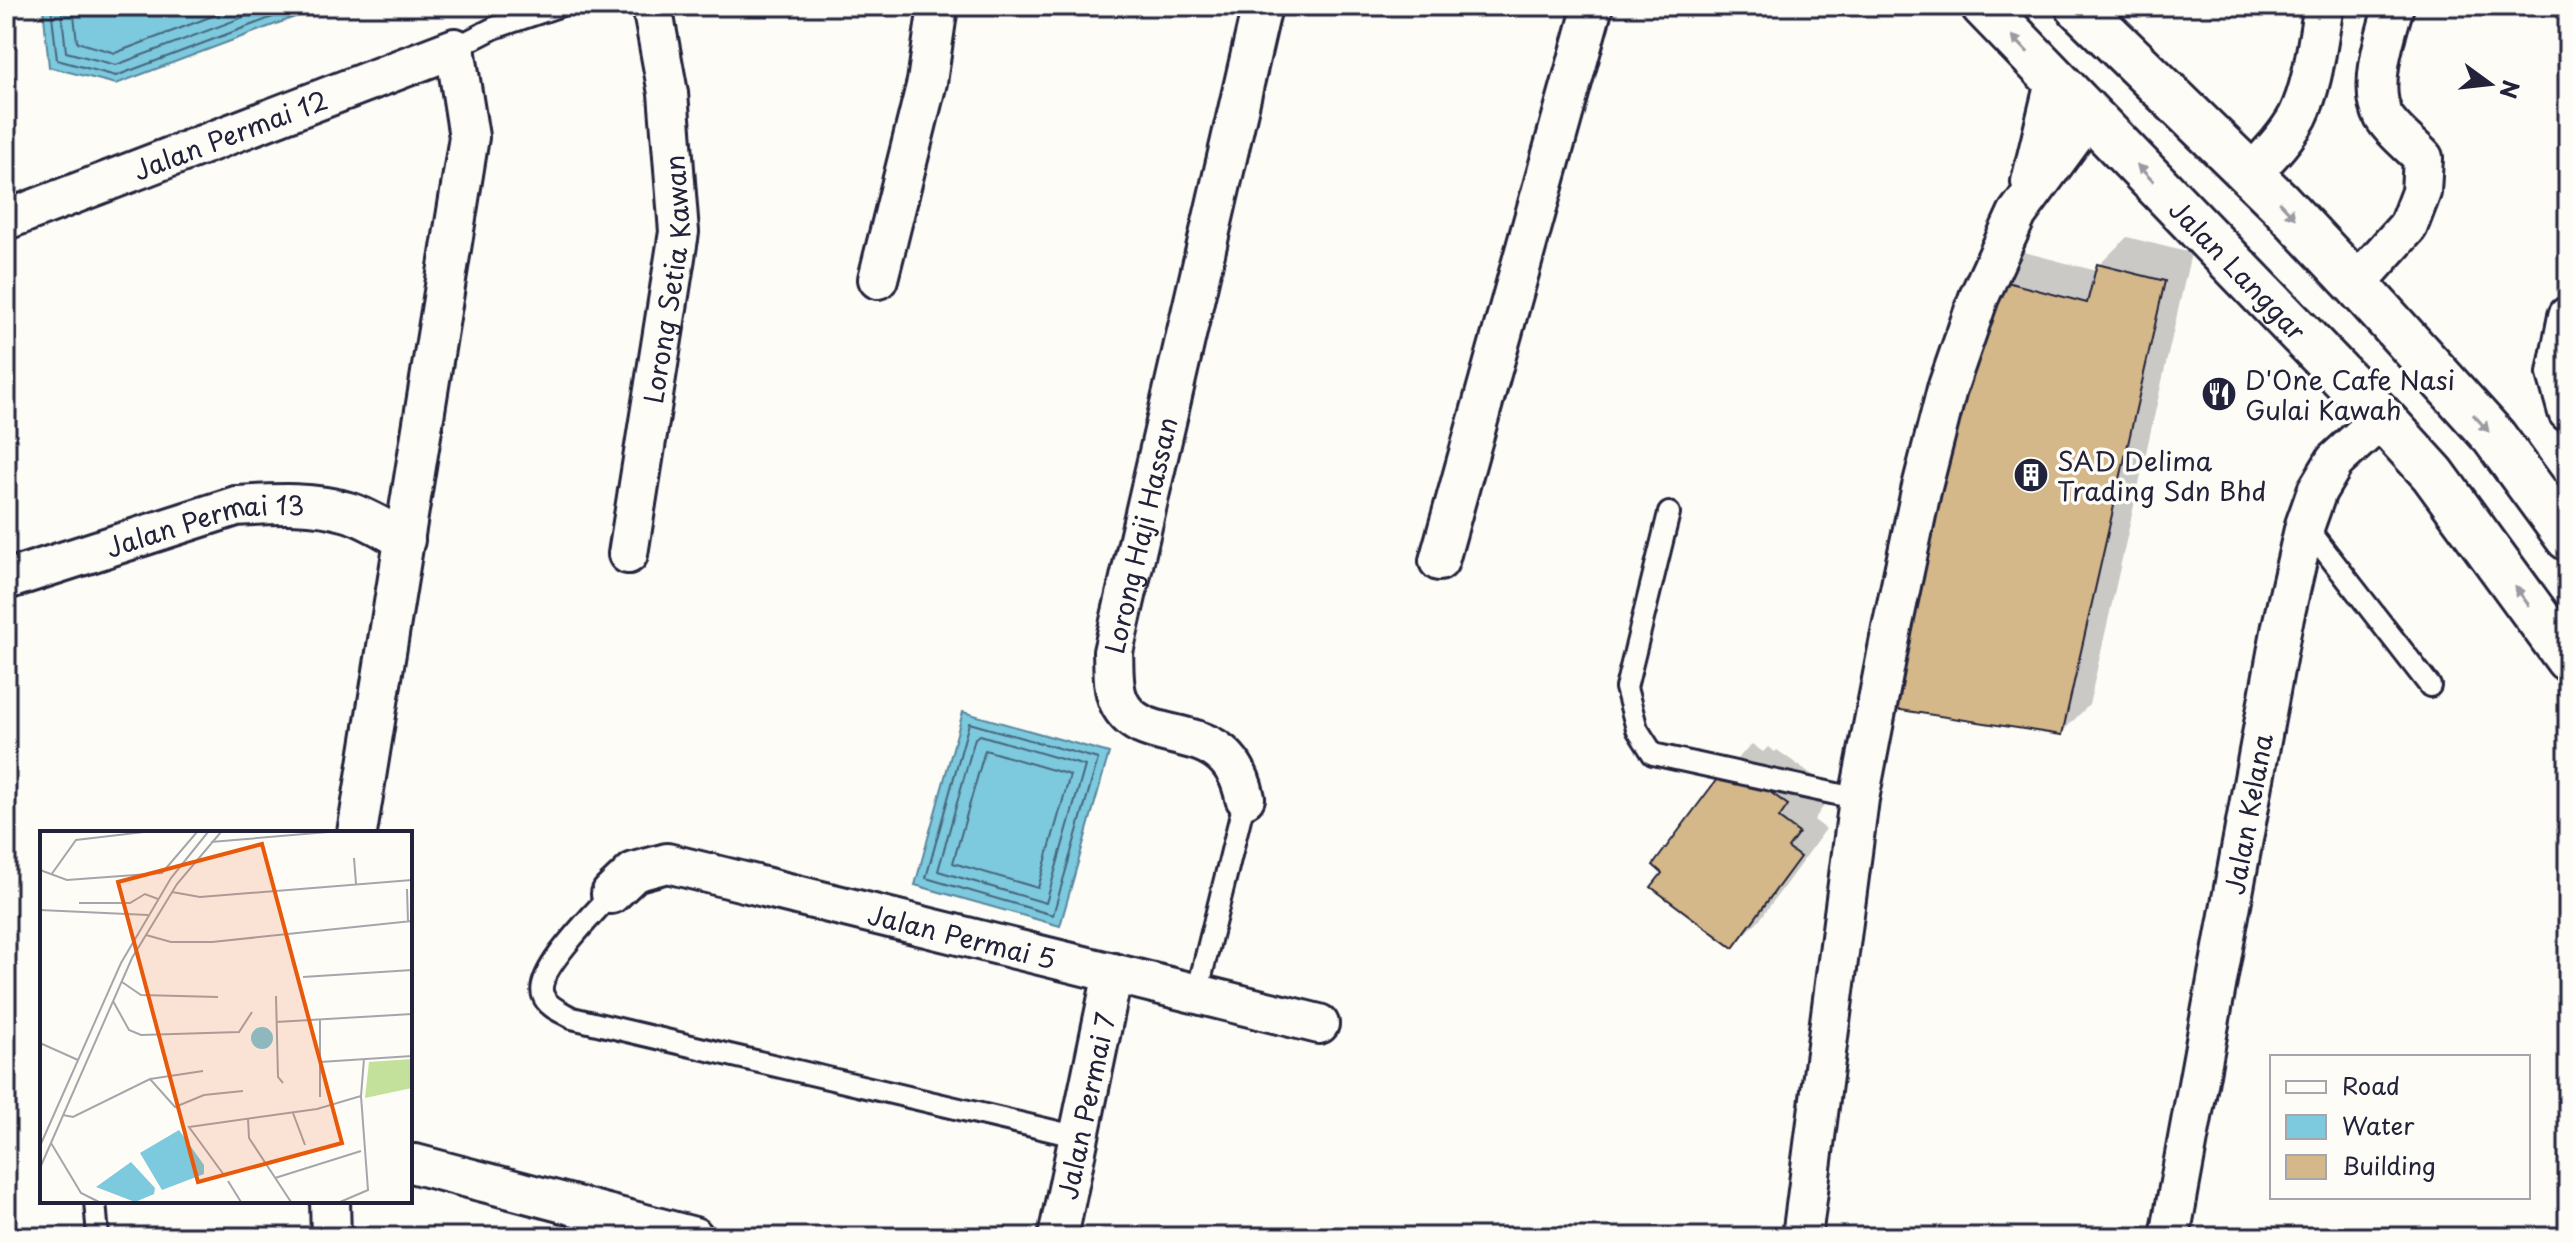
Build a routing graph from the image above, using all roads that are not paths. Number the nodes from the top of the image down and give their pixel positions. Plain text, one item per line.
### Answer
1 (559, 6) edge
2 (652, 6) edge
3 (938, 6) edge
4 (1262, 6) edge
5 (1593, 6) edge
6 (1984, 6) edge
7 (2324, 6) edge
8 (2394, 6) edge
9 (2092, 20) edge
10 (455, 48) junction
11 (2055, 82) junction
12 (2089, 116) junction
13 (2251, 174) junction
14 (2026, 200) junction
15 (6, 220) edge
16 (878, 279) dead end
17 (2356, 284) junction
18 (2568, 316) edge
19 (2568, 412) edge
20 (2382, 418) junction
21 (1669, 513) dead end
22 (2305, 525) junction
23 (2568, 538) edge
24 (405, 540) junction
25 (628, 554) dead end
26 (1439, 561) dead end
27 (6, 580) edge
28 (2568, 659) edge
29 (2430, 686) dead end
30 (1245, 798) joint
31 (1859, 799) junction
32 (357, 831) edge
33 (611, 894) joint
34 (1113, 973) junction
35 (1197, 993) junction
36 (1319, 1024) dead end
37 (1079, 1137) junction
38 (415, 1164) dead end
39 (95, 1203) edge
40 (330, 1203) edge
41 (98, 1237) edge
42 (331, 1237) edge
43 (694, 1237) edge
44 (1058, 1237) edge
45 (1802, 1237) edge
46 (2170, 1237) edge

1 - 10 lane
2 - 25 street, Lorong Setia Kawan
3 - 16 street
4 - 30 street, Lorong Haji Hassan
5 - 26 street
11 -> 6 highway, Jalan Langgar
7 - 13 street
8 - 17 street
9 - 12 highway
9 - 13 highway
10 - 15 street, Jalan Permai 12
10 - 24 street
11 - 12 highway, Jalan Langgar
11 - 14 street
12 - 14 street
20 -> 12 highway, Jalan Langgar
13 -> 17 highway
14 - 31 street
17 -> 23 highway
18 - 19 street
20 - 22 street, Jalan Kelana
28 -> 20 highway, Jalan Langgar
21 - 31 lane
22 - 29 lane
22 - 46 street, Jalan Kelana
24 - 27 street, Jalan Permai 13
24 - 32 street
30 - 35 lane, Lorong Haji Hassan
31 - 45 street
33 - 34 street, Jalan Permai 5
33 - 37 lane
34 - 35 street, Jalan Permai 5
34 - 37 street, Jalan Permai 7
35 - 36 street, Jalan Permai 5
37 - 44 street, Jalan Permai 7
38 - 43 street
39 - 41 lane
40 - 42 street

